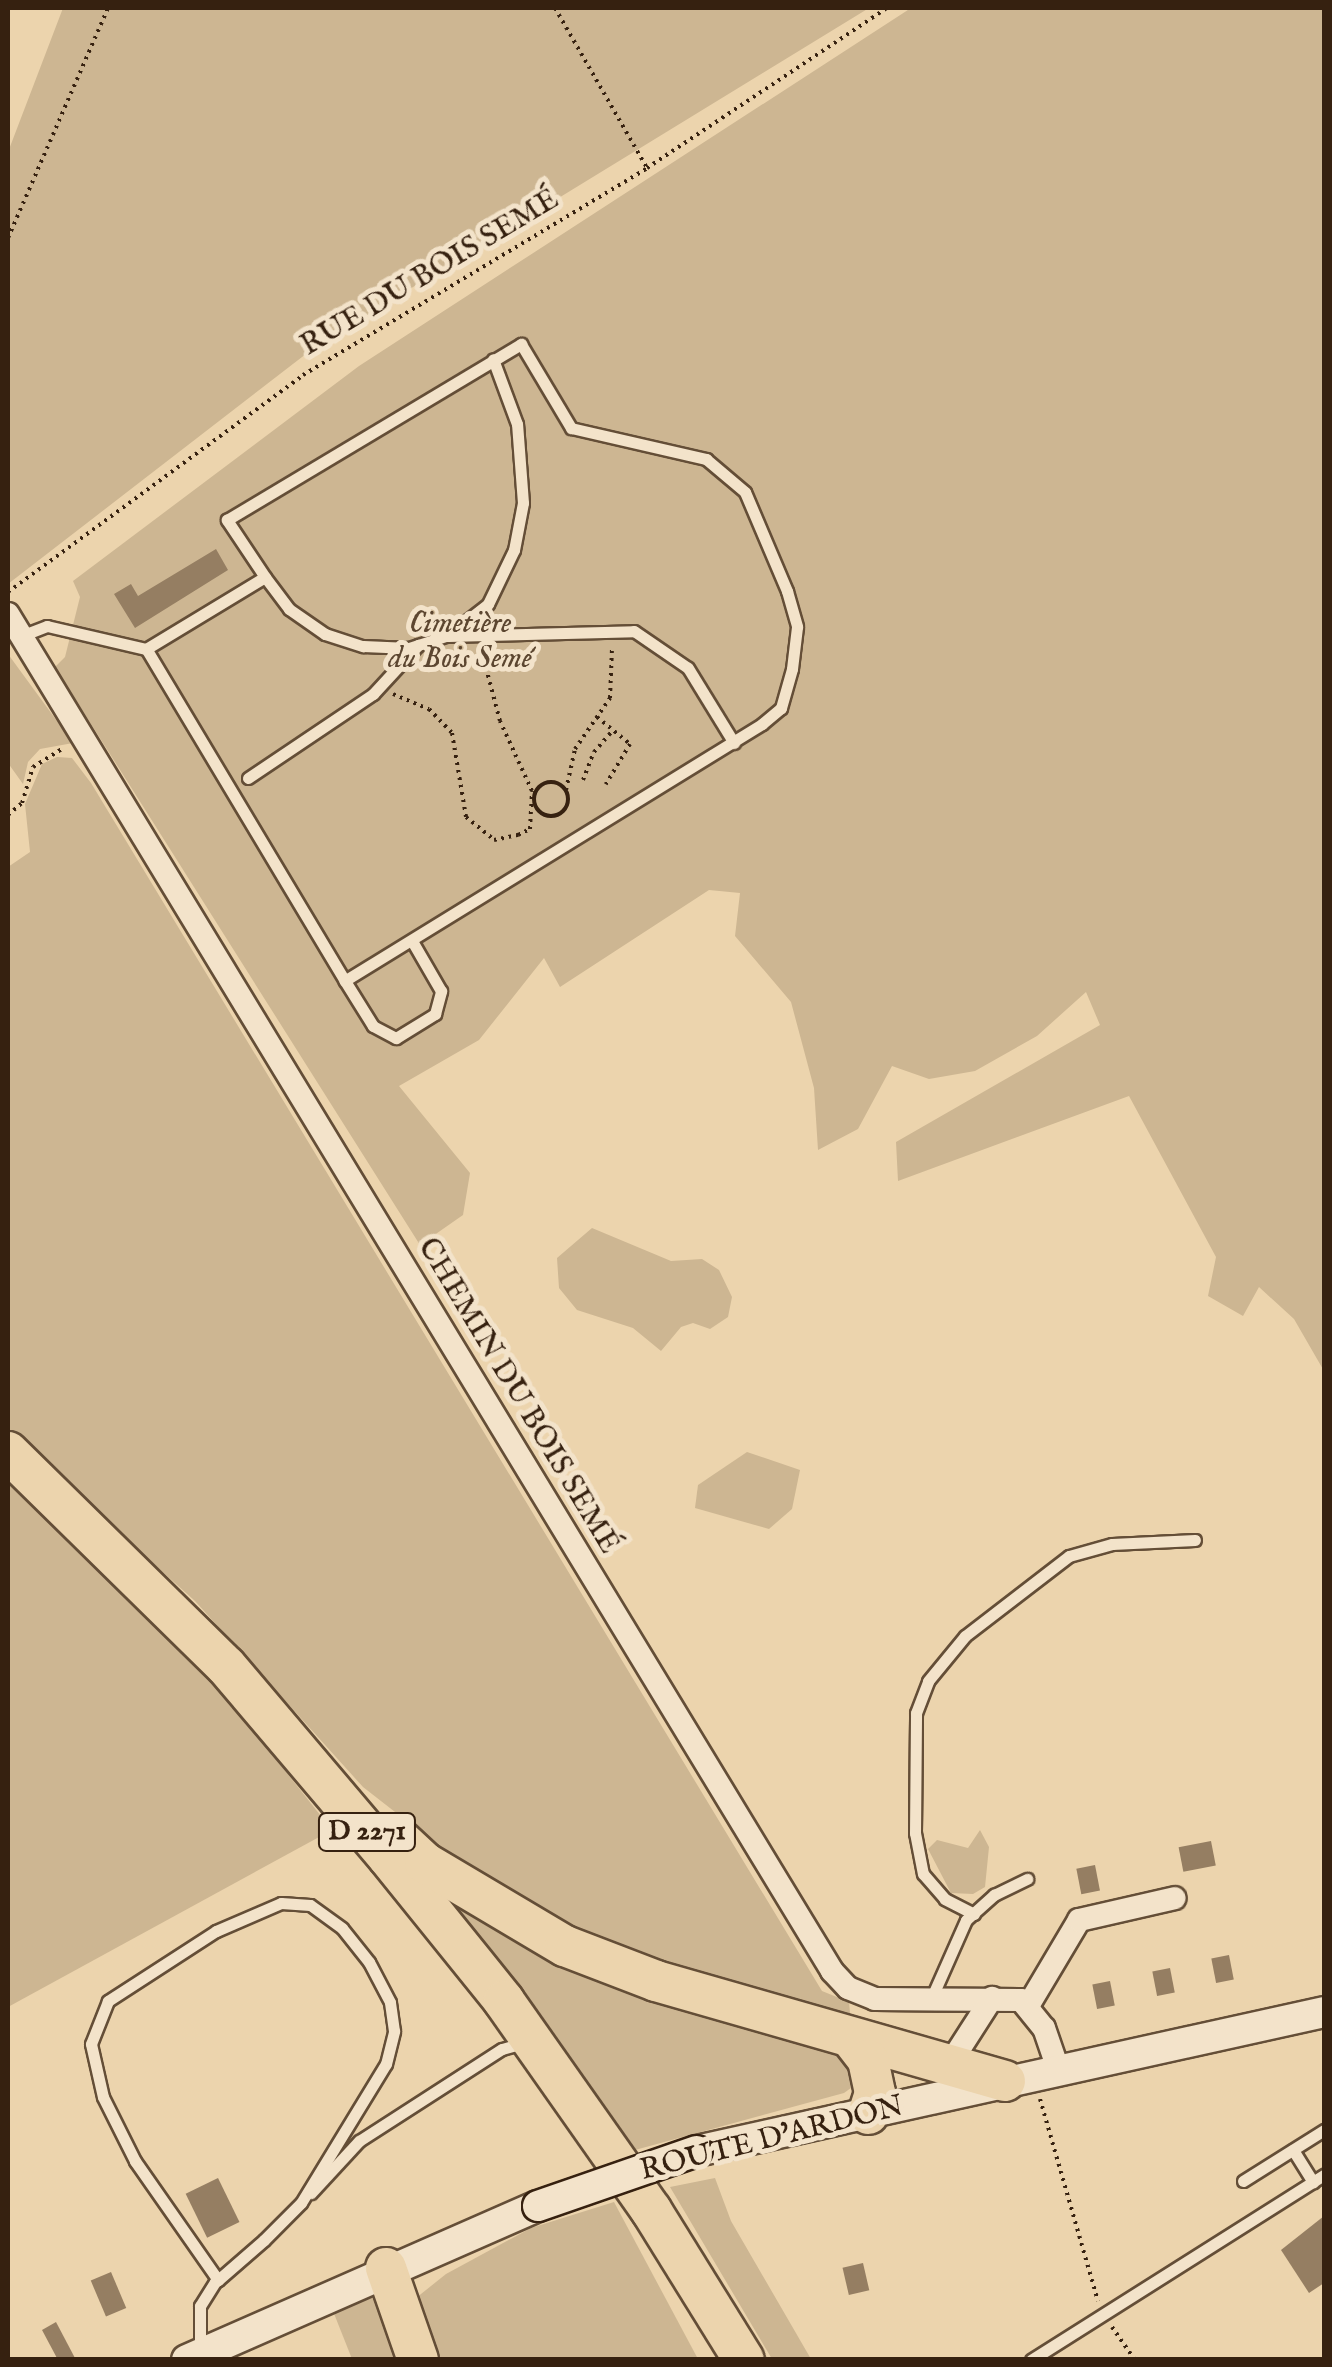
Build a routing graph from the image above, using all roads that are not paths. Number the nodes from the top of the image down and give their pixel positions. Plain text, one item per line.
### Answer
1 (493, 359) junction
2 (265, 576) junction
3 (8, 614) edge
4 (21, 636) junction
5 (446, 636) junction
6 (418, 645) junction
7 (146, 649) junction
8 (734, 743) junction
9 (248, 778) dead end
10 (412, 942) junction
11 (346, 981) junction
12 (8, 1452) edge
13 (1196, 1540) dead end
14 (226, 1666) junction
15 (1027, 1878) dead end
16 (1174, 1898) dead end
17 (974, 1914) junction
18 (992, 1998) junction
19 (931, 1999) junction
20 (504, 2001) junction
21 (1028, 2006) junction
22 (1324, 2012) edge
23 (851, 2038) junction
24 (528, 2042) junction
25 (948, 2065) junction
26 (1034, 2080) junction
27 (868, 2114) junction
28 (1324, 2130) edge
29 (1293, 2150) junction
30 (1324, 2175) edge
31 (1243, 2181) dead end
32 (1313, 2182) junction
33 (301, 2203) junction
34 (386, 2268) junction
35 (218, 2280) junction
36 (194, 2357) edge
37 (418, 2360) edge
38 (715, 2360) edge
39 (744, 2360) edge
40 (1030, 2360) edge

1 - 2 lane
1 - 5 lane
1 - 8 lane
2 - 6 lane
2 - 7 lane
3 - 4 street, CHEMIN DU BOIS SEMÉ
4 - 7 lane
4 - 19 street, CHEMIN DU BOIS SEMÉ
5 - 6 lane
5 - 8 lane
6 - 9 lane
7 - 11 lane
8 - 10 lane
10 - 11 lane
10 - 11 lane
12 - 14 highway, D 2271
13 - 17 lane
14 - 20 highway, D 2271
14 - 23 highway
15 - 17 lane
16 - 21 street
17 - 19 lane
18 - 19 street, CHEMIN DU BOIS SEMÉ
18 - 21 street, CHEMIN DU BOIS SEMÉ
18 - 25 street
20 - 24 highway
20 - 39 highway, D 2271
21 - 26 street
22 - 26 main road, ROUTE D'ARDON
23 - 25 highway
23 - 27 highway
24 - 33 lane
24 - 38 highway
25 - 26 highway
26 - 27 main road, ROUTE D'ARDON
27 - 34 main road, ROUTE D'ARDON, bridge
28 - 29 lane
29 - 31 lane
29 - 32 lane
30 - 32 lane
32 - 40 lane
33 - 35 lane
33 - 35 lane
34 - 36 main road, ROUTE D'ARDON
34 - 37 highway
35 - 36 lane

